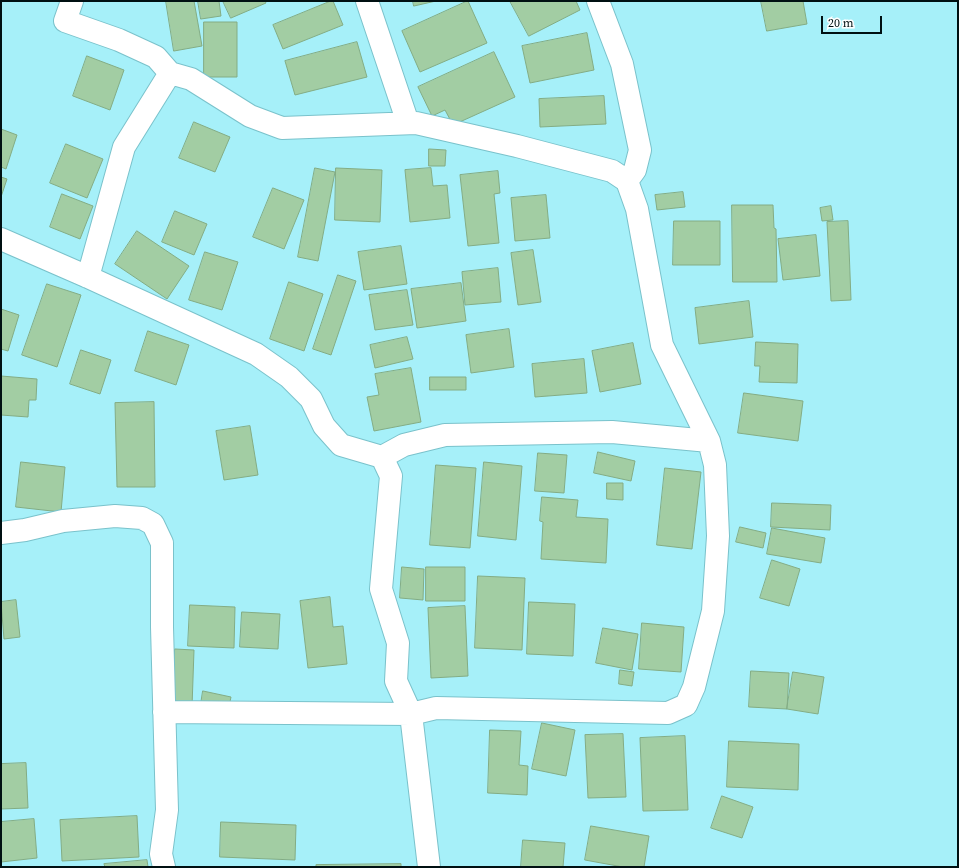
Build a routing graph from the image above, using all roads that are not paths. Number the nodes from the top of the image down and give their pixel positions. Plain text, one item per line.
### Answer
1 (72, 1) edge
2 (368, 1) edge
3 (598, 1) edge
4 (170, 73) junction
5 (408, 123) junction
6 (626, 181) junction
7 (1, 239) edge
8 (88, 277) junction
9 (709, 440) junction
10 (382, 457) junction
11 (1, 533) edge
12 (164, 712) junction
13 (411, 714) junction
14 (164, 867) edge
15 (429, 867) edge

1 - 4 street
2 - 5 street
3 - 6 street
4 - 5 street
4 - 8 street
5 - 6 street
6 - 9 street
7 - 8 street
8 - 10 street
9 - 10 street
9 - 13 street
10 - 13 street
11 - 12 street
12 - 13 street
12 - 14 street
13 - 15 street

